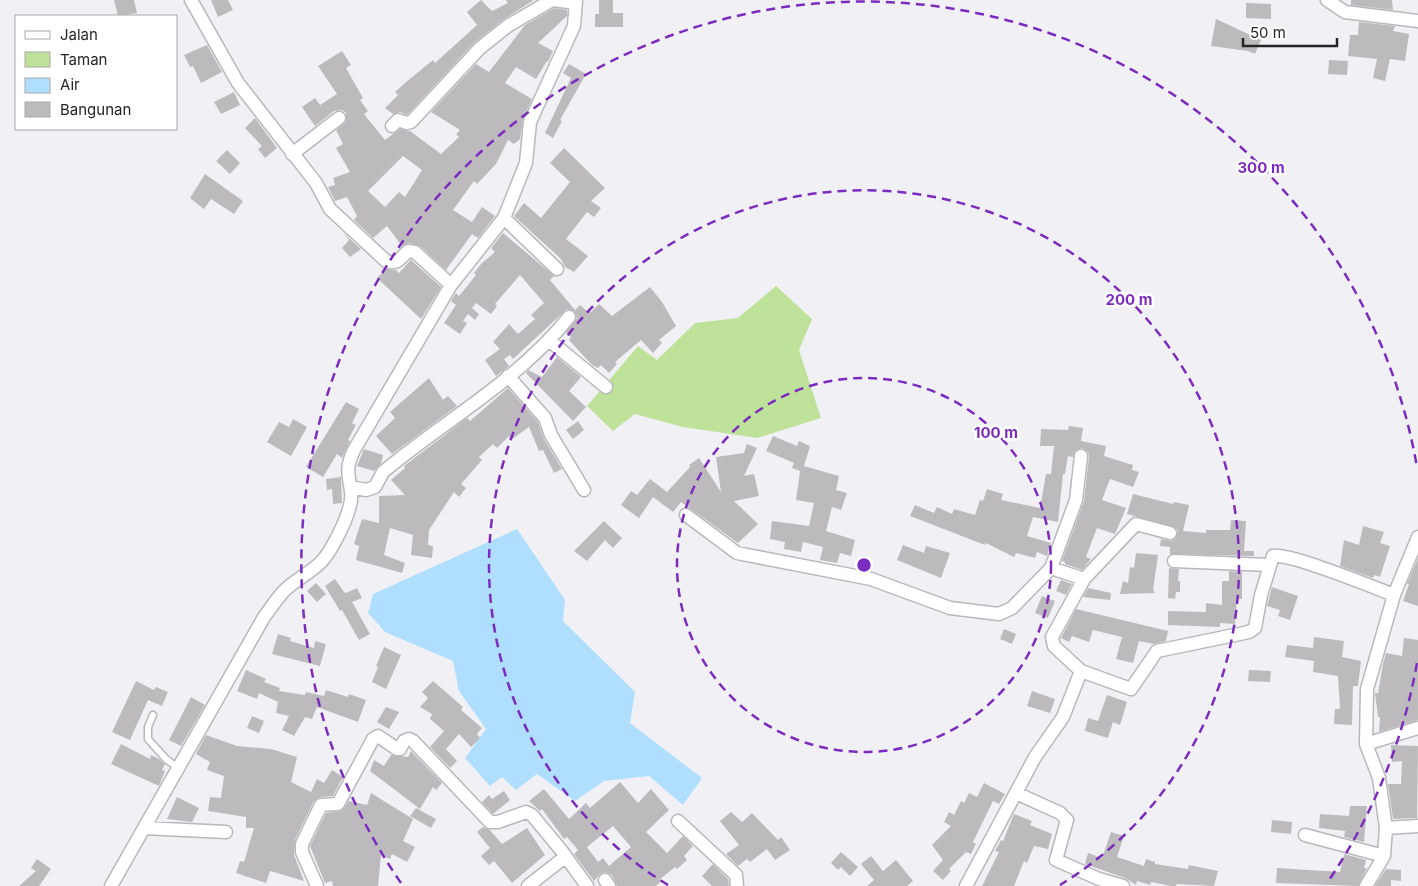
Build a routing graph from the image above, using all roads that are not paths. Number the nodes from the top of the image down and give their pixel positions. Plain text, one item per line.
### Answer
1 (191, 0) edge
2 (553, 0) edge
3 (1328, 0) edge
4 (576, 2) edge
5 (1418, 21) edge
6 (339, 118) dead end
7 (392, 126) dead end
8 (292, 154) junction
9 (504, 218) junction
10 (556, 269) dead end
11 (451, 286) junction
12 (568, 317) dead end
13 (550, 341) junction
14 (508, 376) junction
15 (606, 387) dead end
16 (1081, 456) dead end
17 (351, 487) junction
18 (584, 490) dead end
19 (686, 515) dead end
20 (1170, 533) dead end
21 (1418, 537) edge
22 (1174, 561) dead end
23 (1270, 565) junction
24 (1051, 568) junction
25 (1084, 579) junction
26 (1394, 595) junction
27 (1081, 671) junction
28 (153, 715) dead end
29 (1418, 728) edge
30 (1366, 744) junction
31 (178, 768) junction
32 (1016, 792) junction
33 (678, 821) dead end
34 (1418, 826) edge
35 (144, 828) junction
36 (1386, 828) junction
37 (226, 832) dead end
38 (1305, 836) dead end
39 (1384, 856) junction
40 (565, 857) junction
41 (1098, 882) edge
42 (111, 886) edge
43 (317, 886) edge
44 (528, 886) edge
45 (587, 886) edge
46 (737, 886) edge
47 (966, 886) edge
48 (1123, 886) edge
49 (1366, 886) edge

1 - 8 street
2 - 4 street
2 - 7 street
3 - 5 street
4 - 9 street
6 - 8 street
8 - 11 street
9 - 10 street
9 - 11 street
11 - 17 street
12 - 13 street
13 - 14 street
13 - 15 street
14 - 17 street
14 - 18 street
16 - 24 street
17 - 31 street
19 - 24 street
20 - 25 street
21 - 26 street
22 - 23 street
23 - 26 street
23 - 27 street
24 - 25 street
25 - 27 street
26 - 30 street
27 - 32 street
28 - 31 lane
29 - 30 street
30 - 36 street
31 - 35 street
32 - 41 street
32 - 47 street
33 - 46 street
34 - 36 street
35 - 37 street
35 - 42 street
36 - 39 street
38 - 39 street
39 - 49 street
40 - 43 street
40 - 44 street
40 - 45 street
41 - 48 street

